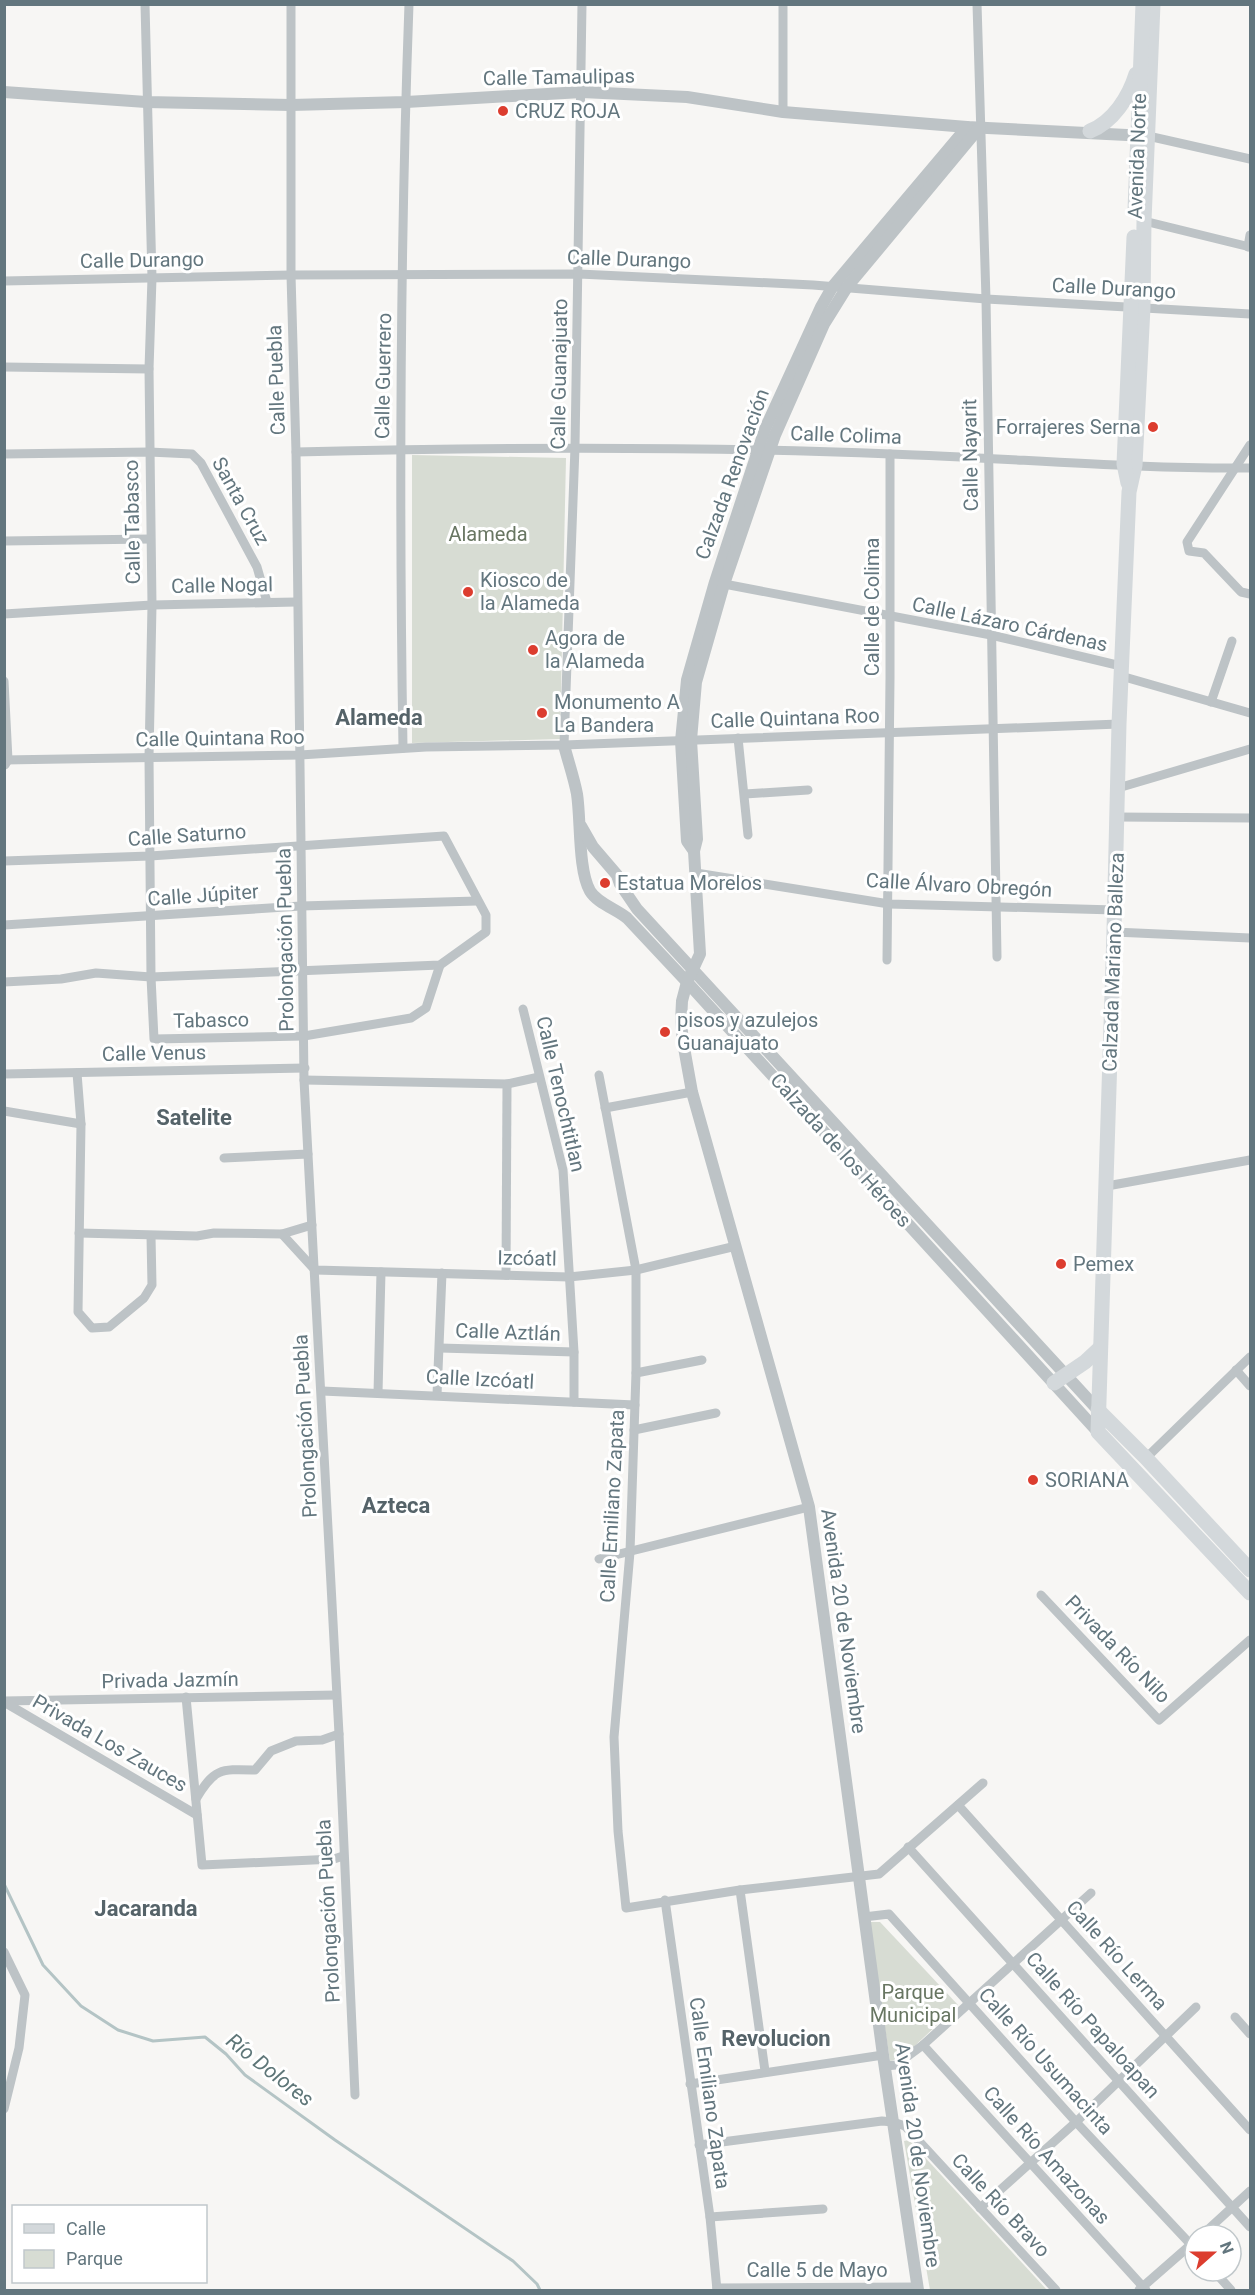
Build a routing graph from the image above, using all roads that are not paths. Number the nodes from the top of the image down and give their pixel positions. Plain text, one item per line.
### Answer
1 (145, 4) edge
2 (291, 4) edge
3 (409, 4) edge
4 (582, 4) edge
5 (783, 4) edge
6 (977, 4) edge
7 (1143, 4) edge
8 (1153, 4) edge
9 (1140, 60) junction
10 (4, 92) edge
11 (582, 92) junction
12 (146, 102) junction
13 (406, 102) junction
14 (291, 105) junction
15 (783, 112) junction
16 (973, 127) junction
17 (1090, 131) junction
18 (1142, 135) junction
19 (1251, 159) edge
20 (1144, 220) junction
21 (1251, 235) edge
22 (1249, 247) edge
23 (402, 274) junction
24 (579, 274) junction
25 (291, 275) junction
26 (152, 278) junction
27 (4, 281) edge
28 (833, 286) junction
29 (847, 287) junction
30 (986, 299) junction
31 (1137, 307) junction
32 (1251, 314) edge
33 (4, 367) edge
34 (149, 369) junction
35 (1251, 445) edge
36 (575, 447) junction
37 (400, 449) junction
38 (763, 451) junction
39 (149, 452) junction
40 (296, 452) junction
41 (4, 454) edge
42 (890, 454) junction
43 (988, 459) junction
44 (1129, 464) junction
45 (1235, 468) junction
46 (1251, 468) edge
47 (150, 539) junction
48 (4, 542) edge
49 (719, 583) junction
50 (1251, 594) edge
51 (267, 602) junction
52 (297, 602) junction
53 (152, 605) junction
54 (4, 614) edge
55 (890, 616) junction
56 (991, 635) junction
57 (1232, 641) dead end
58 (1121, 671) junction
59 (4, 681) edge
60 (1211, 702) junction
61 (1251, 713) edge
62 (1119, 724) junction
63 (993, 728) junction
64 (889, 732) junction
65 (738, 738) junction
66 (686, 740) junction
67 (564, 745) junction
68 (403, 748) junction
69 (1251, 748) edge
70 (300, 755) junction
71 (149, 757) junction
72 (6, 762) edge
73 (1118, 788) junction
74 (808, 790) dead end
75 (745, 794) junction
76 (1117, 817) junction
77 (1251, 818) edge
78 (580, 825) junction
79 (748, 835) dead end
80 (302, 845) junction
81 (150, 856) junction
82 (4, 861) edge
83 (611, 868) junction
84 (696, 873) junction
85 (586, 880) junction
86 (620, 884) junction
87 (598, 899) junction
88 (477, 901) junction
89 (889, 904) junction
90 (301, 906) junction
91 (996, 906) junction
92 (1115, 910) junction
93 (151, 917) junction
94 (4, 925) edge
95 (1114, 932) junction
96 (1251, 938) edge
97 (997, 957) dead end
98 (887, 960) dead end
99 (441, 965) junction
100 (693, 970) junction
101 (303, 971) junction
102 (151, 977) junction
103 (4, 982) edge
104 (687, 982) junction
105 (523, 1009) dead end
106 (304, 1036) junction
107 (154, 1039) joint
108 (305, 1068) junction
109 (77, 1073) junction
110 (4, 1074) edge
111 (599, 1075) dead end
112 (539, 1077) junction
113 (304, 1080) junction
114 (507, 1084) junction
115 (692, 1092) junction
116 (605, 1108) junction
117 (4, 1111) edge
118 (81, 1124) junction
119 (308, 1154) junction
120 (224, 1158) dead end
121 (1251, 1160) edge
122 (1107, 1186) junction
123 (312, 1225) junction
124 (79, 1233) junction
125 (282, 1234) junction
126 (151, 1236) junction
127 (736, 1245) junction
128 (315, 1270) junction
129 (636, 1270) junction
130 (381, 1272) junction
131 (442, 1273) junction
132 (506, 1275) junction
133 (569, 1277) junction
134 (440, 1348) junction
135 (1100, 1348) junction
136 (574, 1352) junction
137 (1251, 1357) edge
138 (702, 1359) dead end
139 (1236, 1370) junction
140 (636, 1373) junction
141 (1060, 1380) junction
142 (1251, 1386) edge
143 (322, 1391) junction
144 (378, 1393) junction
145 (437, 1395) junction
146 (574, 1402) junction
147 (635, 1405) junction
148 (1098, 1410) junction
149 (716, 1413) dead end
150 (634, 1430) junction
151 (1098, 1432) junction
152 (1146, 1458) junction
153 (808, 1507) junction
154 (630, 1552) junction
155 (599, 1559) dead end
156 (1251, 1570) edge
157 (1251, 1593) edge
158 (1041, 1595) dead end
159 (1251, 1640) edge
160 (336, 1695) junction
161 (186, 1697) junction
162 (4, 1701) edge
163 (339, 1734) junction
164 (983, 1783) dead end
165 (196, 1799) junction
166 (958, 1805) junction
167 (197, 1815) junction
168 (908, 1848) junction
169 (344, 1856) junction
170 (860, 1876) junction
171 (740, 1890) junction
172 (1091, 1893) dead end
173 (665, 1900) junction
174 (864, 1917) junction
175 (1061, 1920) junction
176 (4, 1952) edge
177 (1013, 1963) junction
178 (969, 2004) junction
179 (1196, 2007) dead end
180 (1235, 2017) dead end
181 (1251, 2034) edge
182 (1165, 2035) junction
183 (922, 2045) junction
184 (884, 2060) junction
185 (765, 2071) junction
186 (1118, 2080) junction
187 (690, 2084) junction
188 (355, 2095) dead end
189 (4, 2109) edge
190 (893, 2122) junction
191 (1076, 2122) junction
192 (1251, 2130) edge
193 (699, 2145) junction
194 (1029, 2163) junction
195 (1251, 2191) edge
196 (980, 2208) junction
197 (1233, 2208) junction
198 (824, 2209) dead end
199 (710, 2217) junction
200 (1216, 2223) edge
201 (1251, 2227) edge
202 (1183, 2234) edge
203 (1183, 2254) edge
204 (717, 2289) edge
205 (918, 2289) edge
206 (1143, 2289) edge
207 (1056, 2290) edge

1 - 12 street, Calle Tabasco
2 - 14 street, Calle Puebla
3 - 13 street, Calle Guerrero
4 - 11 street, Calle Guanajuato
5 - 15 street
6 - 16 street, Calle Nayarit
7 - 9 main road, Avenida Norte
8 - 18 main road, Avenida Norte
9 - 17 main road
9 - 18 main road, Avenida Norte
10 - 12 street, Calle Tamaulipas
11 - 13 street, Calle Tamaulipas
11 - 15 street, Calle Tamaulipas
11 - 24 street, Calle Guanajuato
12 - 14 street, Calle Tamaulipas
12 - 26 street, Calle Tabasco
13 - 14 street, Calle Tamaulipas
13 - 23 street, Calle Guerrero
14 - 25 street, Calle Puebla
15 - 16 street, Calle Tamaulipas
16 - 17 street, Calle Tamaulipas
16 - 28 street, Calzada Renovación
16 - 29 street, Calzada Renovación
16 - 30 street, Calle Nayarit
17 - 18 street, Calle Tamaulipas
18 - 19 street
18 - 20 main road, Avenida Norte
18 - 31 main road, Avenida Norte
20 - 22 street
20 - 31 main road, Avenida Norte
21 - 22 street
23 - 24 street, Calle Durango
23 - 25 street, Calle Durango
23 - 37 street, Calle Guerrero
24 - 28 street, Calle Durango
24 - 36 street, Calle Guanajuato
25 - 26 street, Calle Durango
25 - 40 street, Calle Puebla
26 - 27 street, Calle Durango
26 - 34 street, Calle Tabasco
28 - 29 street, Calle Durango
28 - 38 street, Calzada Renovación
29 - 30 street, Calle Durango
29 - 38 street, Calzada Renovación
30 - 31 street, Calle Durango
30 - 43 street, Calle Nayarit
31 - 32 street, Calle Durango
31 - 44 main road, Calzada Mariano Balleza
33 - 34 street
34 - 39 street, Calle Tabasco
35 - 45 street
36 - 37 street, Calle Colima
36 - 38 street, Calle Colima
36 - 67 street, Calle Guanajuato
37 - 40 street, Calle Colima
37 - 68 street, Calle Guerrero
38 - 42 street, Calle Colima
38 - 49 street, Calzada Renovación
39 - 41 street
39 - 47 street, Calle Tabasco
39 - 51 street, Santa Cruz
40 - 52 street, Calle Puebla
42 - 43 street, Calle Colima
42 - 55 street, Calle de Colima
43 - 44 street, Calle Colima
43 - 56 street, Calle Nayarit
44 - 45 street, Calle Colima
44 - 58 main road, Calzada Mariano Balleza
45 - 46 street, Calle Colima
45 - 50 street
47 - 48 street
47 - 53 street, Calle Tabasco
49 - 55 street, Calle Lázaro Cárdenas
49 - 66 street, Calzada Renovación
51 - 52 street, Calle Nogal
51 - 53 street, Calle Nogal
52 - 70 street, Calle Puebla
53 - 54 street, Calle Nogal
53 - 71 street, Calle Tabasco
55 - 56 street, Calle Lázaro Cárdenas
55 - 64 street, Calle de Colima
56 - 58 street, Calle Lázaro Cárdenas
56 - 63 street, Calle Nayarit
57 - 60 street
58 - 60 street, Calle Lázaro Cárdenas
58 - 62 main road, Calzada Mariano Balleza
59 - 72 street
60 - 61 street, Calle Lázaro Cárdenas
62 - 63 street, Calle Quintana Roo
62 - 73 main road, Calzada Mariano Balleza
63 - 64 street, Calle Quintana Roo
63 - 91 street, Calle Nayarit
64 - 65 street, Calle Quintana Roo
64 - 89 street, Calle de Colima
65 - 66 street, Calle Quintana Roo
65 - 75 street
66 - 67 street, Calle Quintana Roo
66 - 84 street, Calzada Renovación
67 - 68 street, Calle Quintana Roo
67 - 78 street
68 - 70 street, Calle Quintana Roo
69 - 73 street
70 - 71 street, Calle Quintana Roo
70 - 80 street, Prolongación Puebla
71 - 72 street, Calle Quintana Roo
71 - 81 street, Calle Tabasco
73 - 76 main road, Calzada Mariano Balleza
74 - 75 street
75 - 79 street
76 - 77 street
76 - 92 main road, Calzada Mariano Balleza
78 - 83 street, Calzada de los Héroes
78 - 85 street, Calzada de los Héroes
80 - 81 street, Calle Saturno
80 - 88 street, Calle Saturno
80 - 90 street, Prolongación Puebla
81 - 82 street, Calle Saturno
81 - 93 street, Calle Tabasco
83 - 85 street
83 - 86 street, Calzada de los Héroes
84 - 89 street, Calle Álvaro Obregón
84 - 100 street, Calzada Renovación
85 - 87 street, Calzada de los Héroes
86 - 87 street
86 - 100 street, Calzada de los Héroes
87 - 104 street, Calzada de los Héroes
88 - 90 street, Calle Júpiter
88 - 99 street
89 - 91 street, Calle Álvaro Obregón
89 - 98 street, Calle de Colima
90 - 93 street, Calle Júpiter
90 - 101 street, Prolongación Puebla
91 - 92 street, Calle Álvaro Obregón
91 - 97 street, Calle Nayarit
92 - 95 main road, Calzada Mariano Balleza
93 - 94 street, Calle Júpiter
93 - 102 street, Calle Tabasco
95 - 96 street
95 - 122 main road, Calzada Mariano Balleza
99 - 101 street
99 - 106 street, Tabasco
100 - 104 street, Avenida 20 de Noviembre
100 - 141 street, Calzada de los Héroes
101 - 102 street
101 - 106 street, Prolongación Puebla
102 - 103 street
102 - 107 street, Calle Tabasco
104 - 115 street, Avenida 20 de Noviembre
104 - 141 street, Calzada de los Héroes
105 - 112 street, Calle Tenochtitlan
106 - 107 street, Tabasco
106 - 108 street, Prolongación Puebla
108 - 109 street, Calle Venus
108 - 113 street, Prolongación Puebla
109 - 110 street, Calle Venus
109 - 118 street
111 - 116 street, Calle Emiliano Zapata
112 - 114 street
112 - 133 street, Calle Tenochtitlan
113 - 114 street
113 - 119 street, Prolongación Puebla
114 - 132 street
115 - 116 street
115 - 127 street, Avenida 20 de Noviembre
116 - 129 street, Calle Emiliano Zapata
117 - 118 street
118 - 124 street
119 - 120 street
119 - 123 street, Prolongación Puebla
121 - 122 street
122 - 135 main road, Calzada Mariano Balleza
123 - 125 street
123 - 128 street, Prolongación Puebla
124 - 126 street
124 - 126 street
125 - 126 street
125 - 128 street
127 - 129 street, Izcóatl
127 - 153 street, Avenida 20 de Noviembre
128 - 130 street, Izcóatl
128 - 143 street, Prolongación Puebla
129 - 133 street, Izcóatl
129 - 140 street, Calle Emiliano Zapata
130 - 131 street, Izcóatl
130 - 144 street
131 - 132 street, Izcóatl
131 - 134 street
132 - 133 street, Izcóatl
133 - 136 street, Calle Tenochtitlan
134 - 136 street, Calle Aztlán
134 - 145 street
135 - 141 main road
135 - 148 main road, Calzada Mariano Balleza
136 - 146 street, Calle Tenochtitlan
137 - 139 street
138 - 140 street
139 - 142 street
139 - 152 street
140 - 147 street, Calle Emiliano Zapata
141 - 148 street, Calzada de los Héroes
141 - 151 street, Calzada de los Héroes
143 - 144 street, Calle Izcóatl
143 - 160 street, Prolongación Puebla
144 - 145 street, Calle Izcóatl
145 - 146 street, Calle Izcóatl
146 - 147 street, Calle Izcóatl
147 - 150 street, Calle Emiliano Zapata
148 - 151 main road, Calzada Mariano Balleza
148 - 152 main road, Calzada de los Héroes
149 - 150 street
150 - 154 street, Calle Emiliano Zapata
151 - 157 main road, Calzada de los Héroes
152 - 156 main road, Calzada de los Héroes
153 - 154 street
153 - 170 street, Avenida 20 de Noviembre
154 - 155 street
154 - 173 street, Calle Emiliano Zapata
158 - 159 street, Privada Río Nilo
160 - 161 street, Privada Jazmín
160 - 163 street, Prolongación Puebla
161 - 162 street, Privada Jazmín
161 - 165 street, Privada Los Zauces
162 - 167 street, Privada Los Zauces
163 - 165 street, Privada Los Zauces
163 - 169 street, Prolongación Puebla
164 - 166 street
165 - 167 street, Privada Los Zauces
166 - 168 street
166 - 175 street, Calle Río Lerma
167 - 169 street, Privada Los Zauces
168 - 170 street
168 - 177 street, Calle Río Papaloapan
169 - 188 street, Prolongación Puebla
170 - 171 street
170 - 174 street, Avenida 20 de Noviembre
171 - 173 street
171 - 185 street
172 - 175 street
173 - 187 street, Calle Emiliano Zapata
174 - 178 street, Calle Río Usumacinta
174 - 184 street, Avenida 20 de Noviembre
175 - 177 street
175 - 182 street, Calle Río Lerma
176 - 189 street
177 - 178 street
177 - 186 street, Calle Río Papaloapan
178 - 183 street
178 - 191 street, Calle Río Usumacinta
179 - 182 street
180 - 181 street
182 - 186 street
182 - 192 street, Calle Río Lerma
183 - 184 street
183 - 194 street, Calle Río Amazonas
184 - 185 street
184 - 190 street, Avenida 20 de Noviembre
185 - 187 street
186 - 191 street
186 - 197 street, Calle Río Papaloapan
187 - 193 street, Calle Emiliano Zapata
190 - 193 street
190 - 196 street, Calle Río Bravo
190 - 205 street, Avenida 20 de Noviembre
191 - 194 street
191 - 202 street, Calle Río Usumacinta
193 - 199 street, Calle Emiliano Zapata
194 - 196 street
194 - 206 street, Calle Río Amazonas
195 - 197 street
196 - 207 street, Calle Río Bravo
197 - 200 street
197 - 201 street, Calle Río Papaloapan
198 - 199 street
199 - 204 street, Calle Emiliano Zapata
203 - 206 street
204 - 205 street, Calle 5 de Mayo

